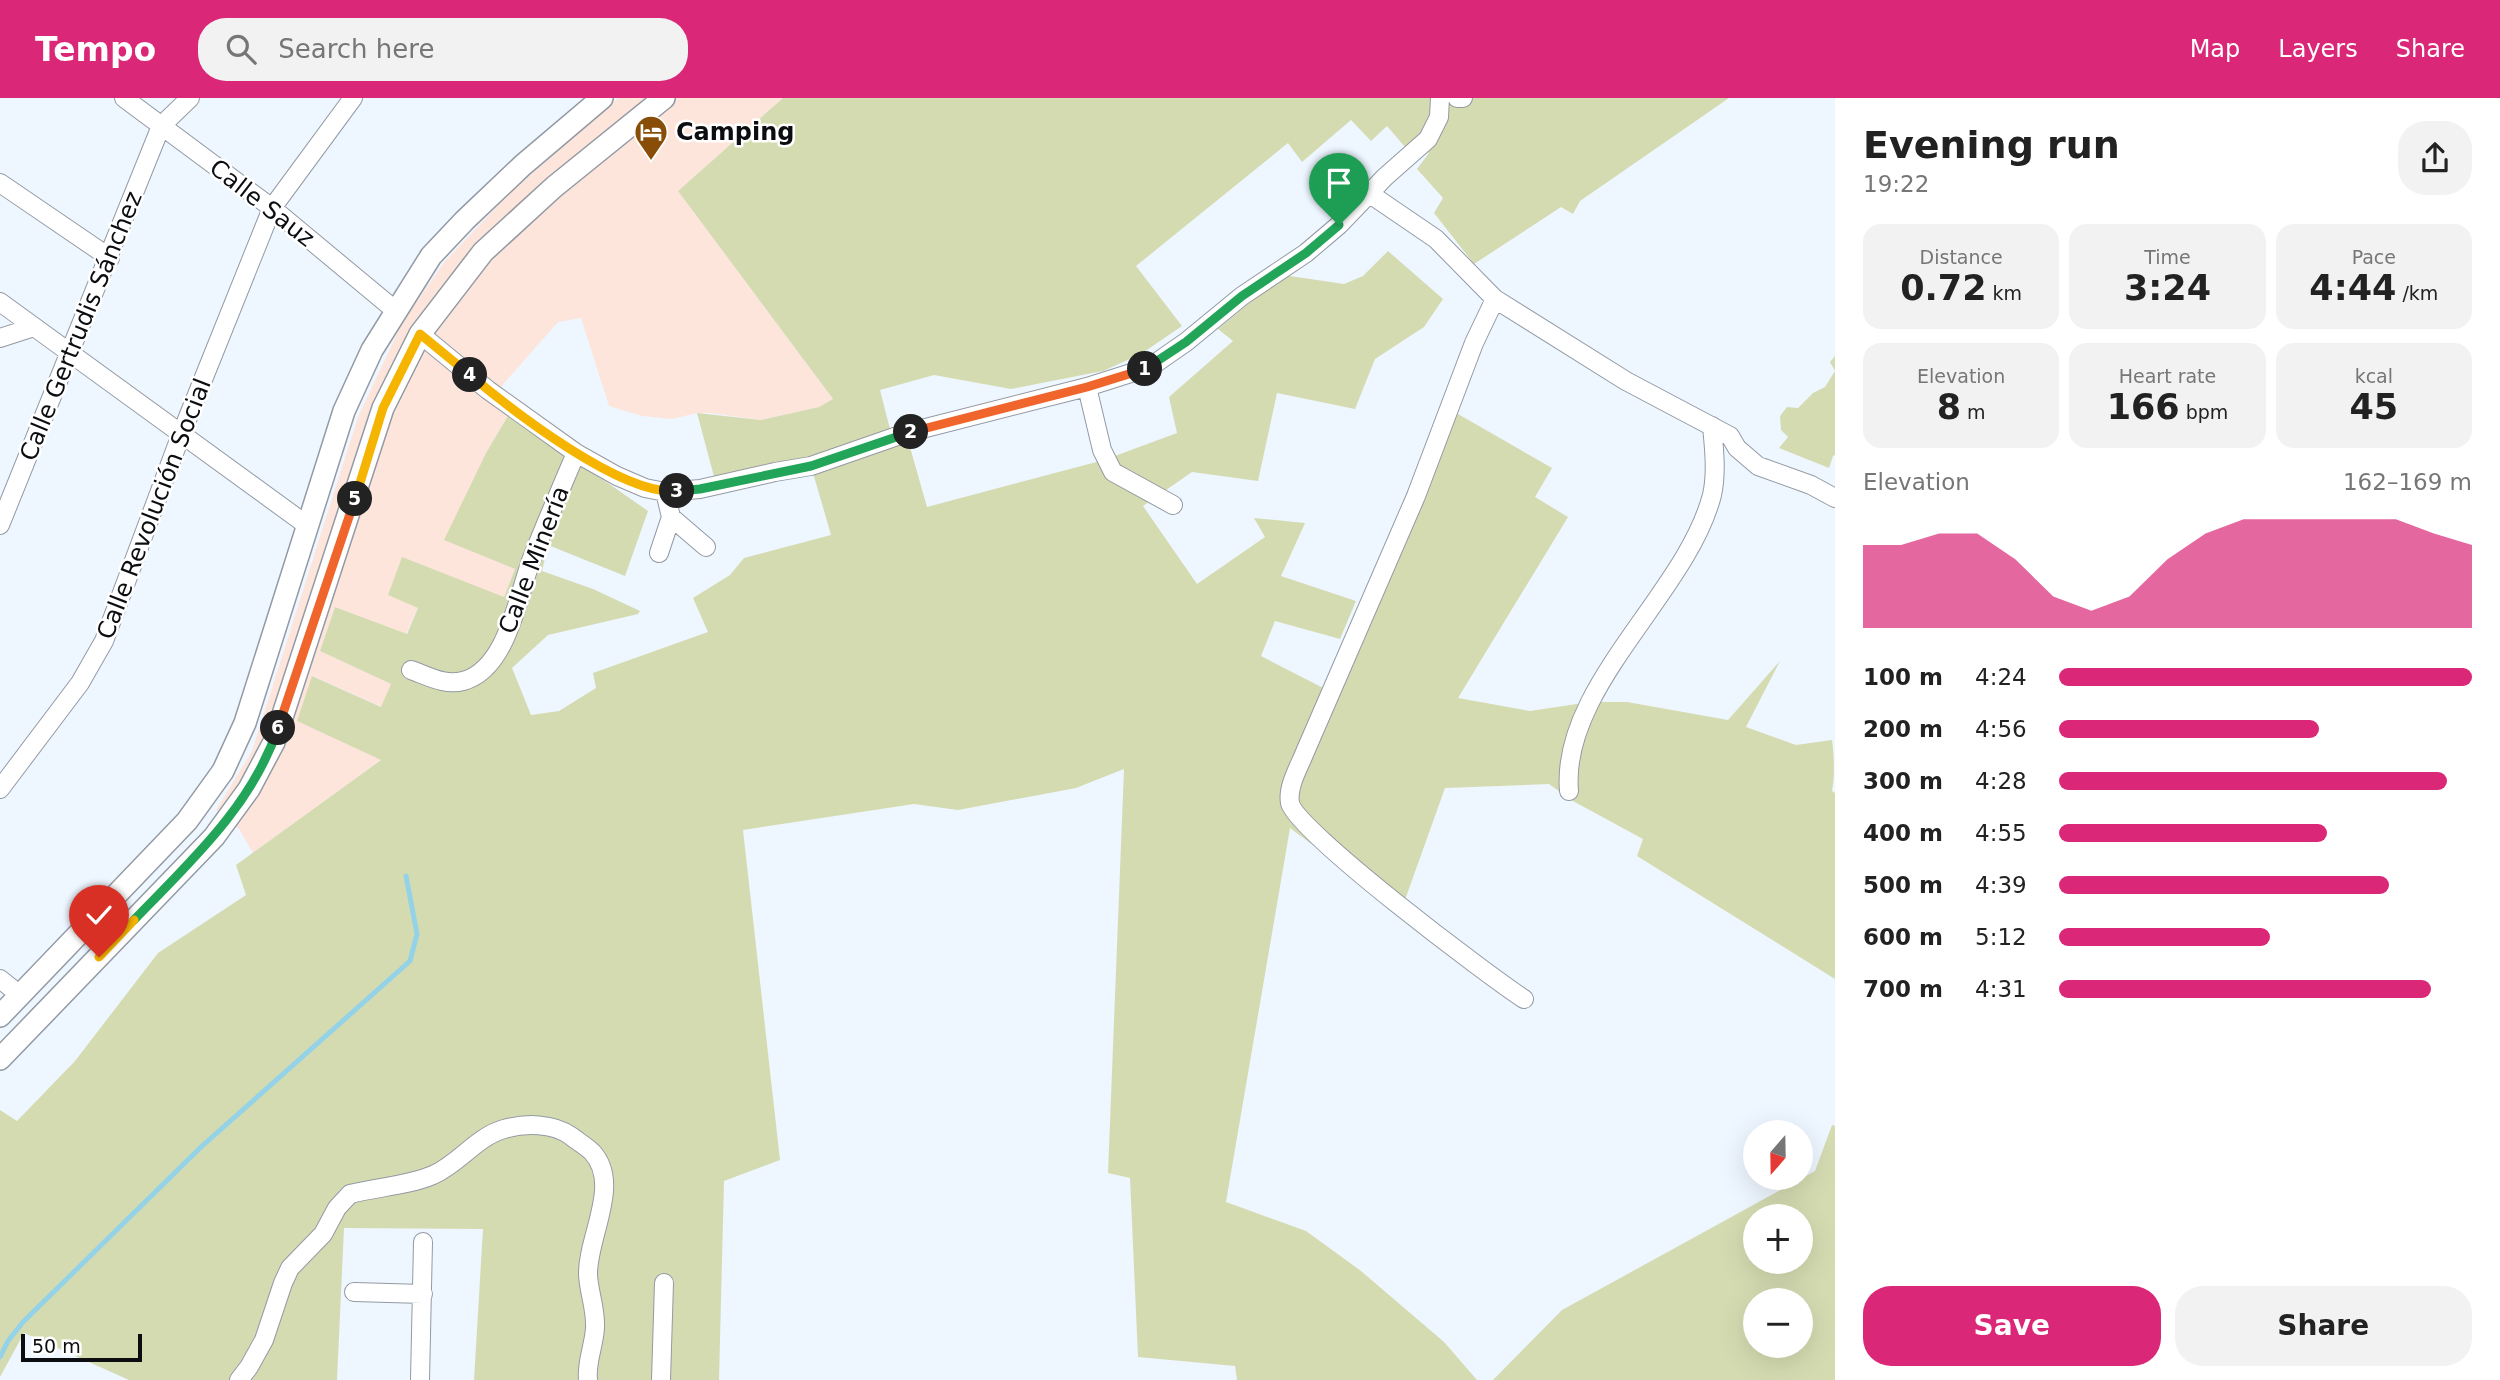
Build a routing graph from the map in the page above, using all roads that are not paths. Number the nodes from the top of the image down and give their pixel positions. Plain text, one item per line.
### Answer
1 (124, 98) edge
2 (190, 98) edge
3 (353, 98) edge
4 (603, 98) edge
5 (664, 98) edge
6 (1440, 98) edge
7 (1457, 98) edge
8 (1463, 98) edge
9 (161, 126) junction
10 (0, 183) edge
11 (1370, 194) junction
12 (272, 208) junction
13 (110, 258) junction
14 (1495, 299) junction
15 (0, 302) edge
16 (397, 311) junction
17 (34, 327) junction
18 (420, 334) junction
19 (0, 338) edge
20 (70, 353) junction
21 (1087, 387) junction
22 (1712, 426) junction
23 (182, 432) junction
24 (576, 453) junction
25 (665, 492) junction
26 (1835, 498) edge
27 (1173, 505) dead end
28 (671, 517) junction
29 (0, 525) edge
30 (308, 526) junction
31 (706, 547) dead end
32 (659, 553) dead end
33 (411, 670) dead end
34 (0, 789) edge
35 (1569, 791) dead end
36 (0, 979) edge
37 (20, 995) junction
38 (1524, 999) dead end
39 (0, 1016) edge
40 (0, 1059) edge
41 (423, 1242) dead end
42 (664, 1283) dead end
43 (354, 1292) dead end
44 (423, 1294) junction
45 (239, 1380) edge
46 (420, 1380) edge
47 (588, 1380) edge
48 (661, 1380) edge

1 - 9 street, Calle Sauz
2 - 9 street
3 - 12 street, Calle Revolución Social
4 - 16 main road
5 - 18 main road
6 - 11 street
7 - 8 street
9 - 12 street, Calle Sauz
9 - 13 street, Calle Gertrudis Sánchez
10 - 13 street
11 - 14 street
11 - 21 street
12 - 16 street, Calle Sauz
12 - 23 street, Calle Revolución Social
13 - 20 street, Calle Gertrudis Sánchez
14 - 22 street
14 - 38 street
15 - 17 street
16 - 30 main road
17 - 19 street
17 - 20 street
18 - 24 street
18 - 40 main road
20 - 23 street
20 - 29 street, Calle Gertrudis Sánchez
21 - 25 street
21 - 27 street
22 - 26 street
22 - 35 street
23 - 30 street
23 - 34 street, Calle Revolución Social
24 - 25 street
24 - 33 street, Calle Minería
25 - 28 street
28 - 31 street
28 - 32 street
30 - 37 main road
36 - 37 street
37 - 39 main road
41 - 44 street
42 - 48 street
43 - 44 street
44 - 46 street
45 - 47 street

